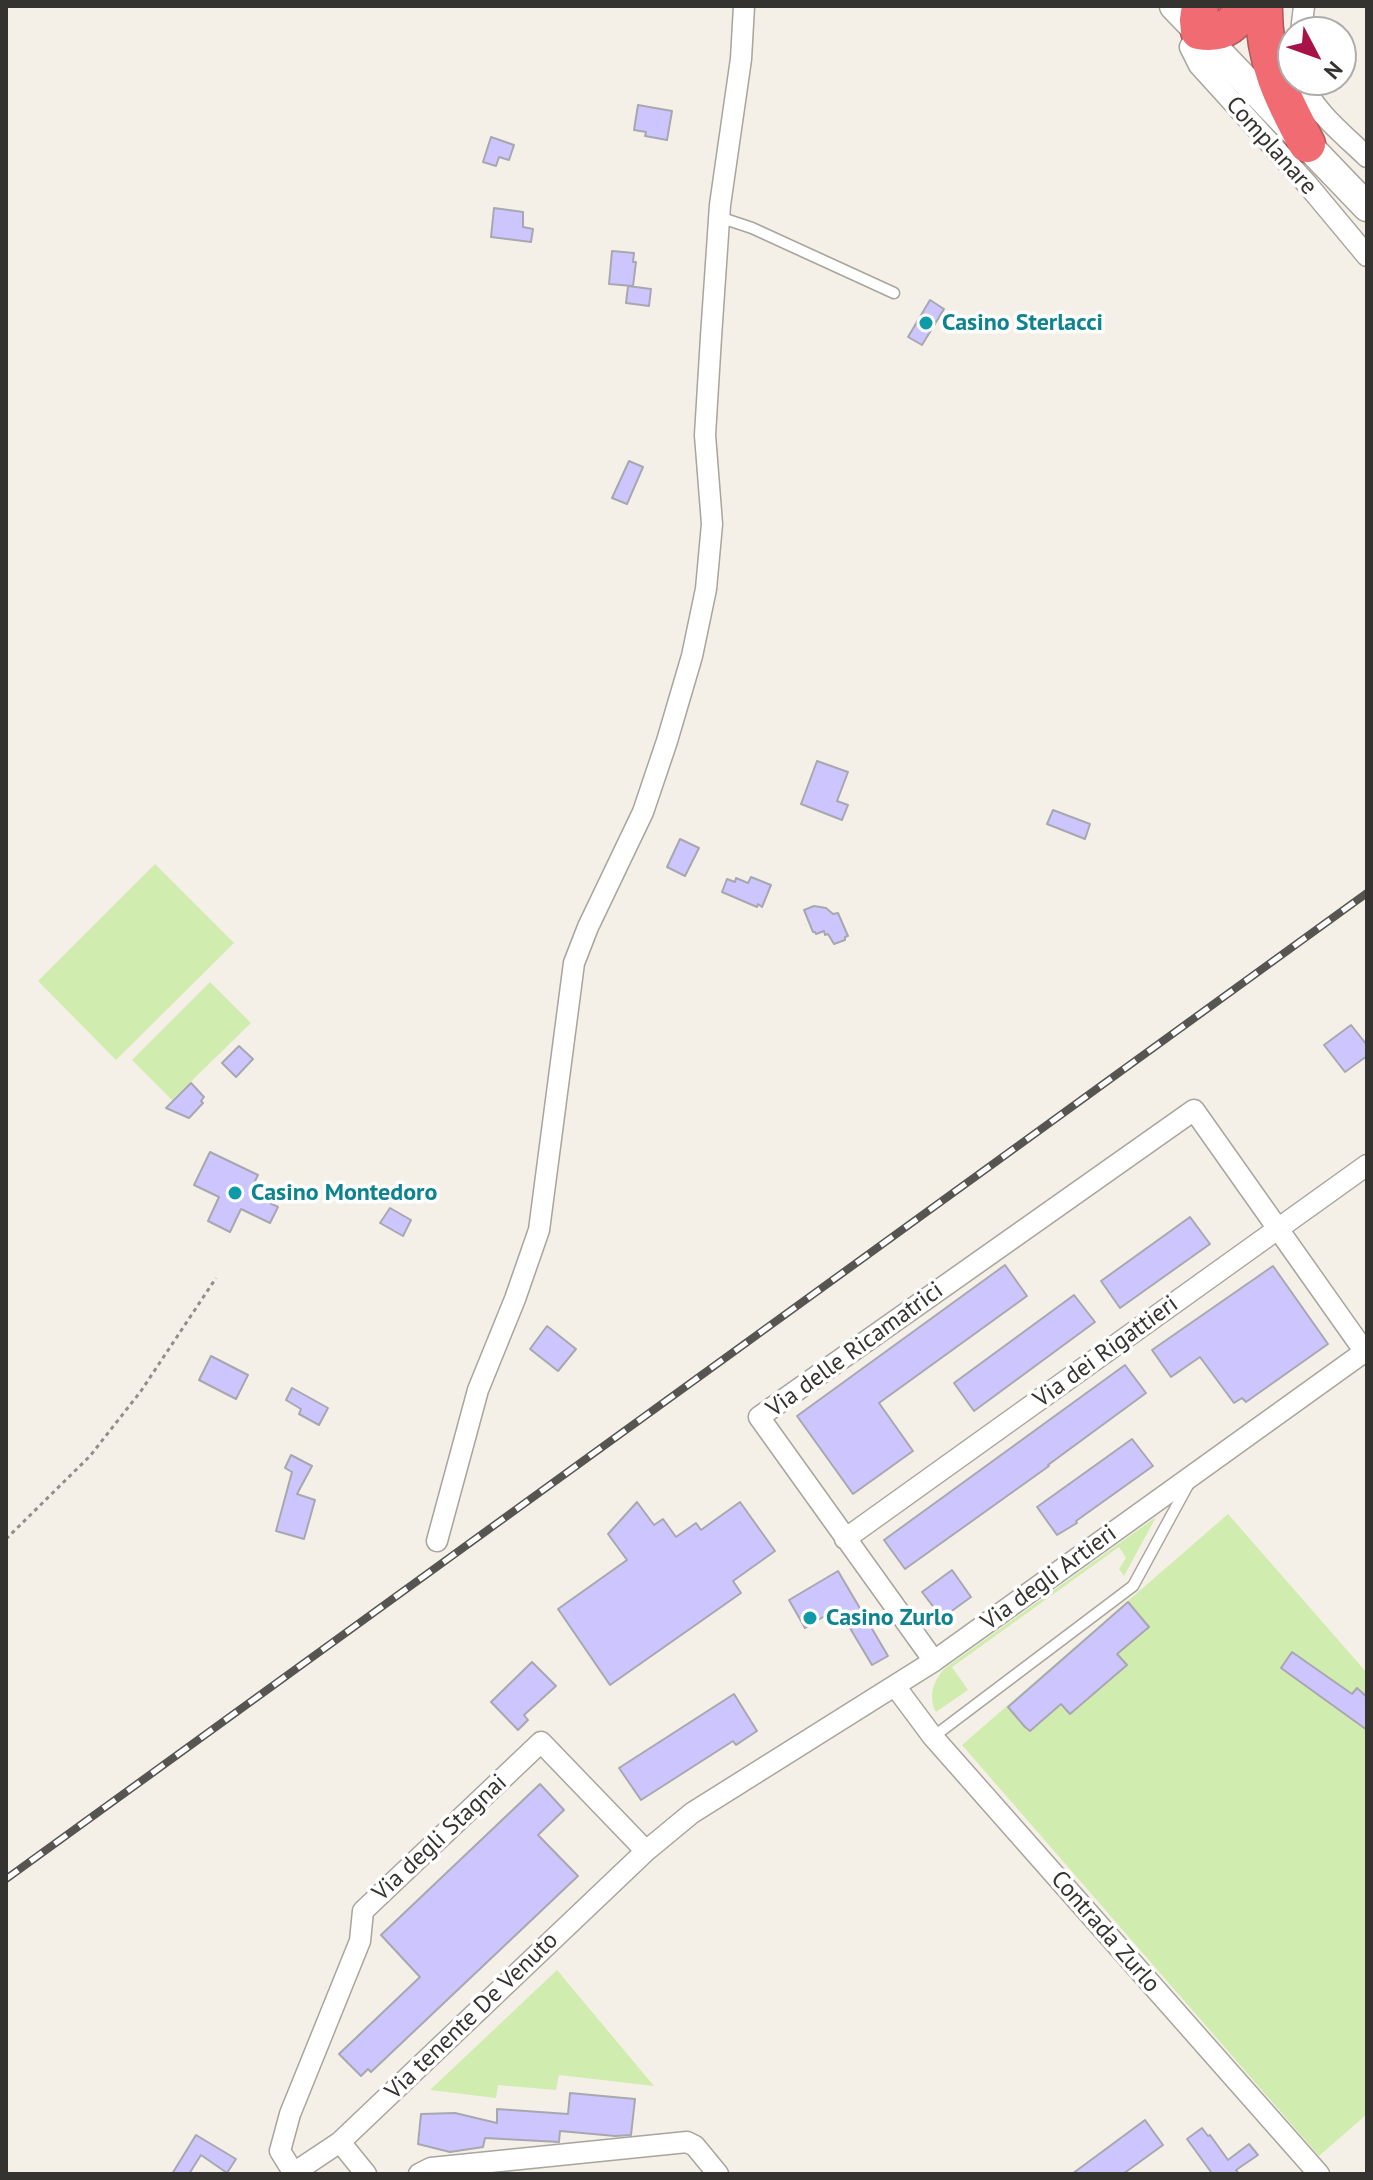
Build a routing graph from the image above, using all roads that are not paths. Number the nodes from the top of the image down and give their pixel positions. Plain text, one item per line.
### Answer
1 (744, 6) edge
2 (1245, 6) edge
3 (1264, 6) edge
4 (1191, 14) edge
5 (1308, 96) edge
6 (1307, 144) junction
7 (1367, 157) edge
8 (1367, 207) edge
9 (719, 217) junction
10 (1367, 256) edge
11 (894, 293) dead end
12 (1367, 1165) edge
13 (1278, 1228) junction
14 (1366, 1351) edge
15 (1194, 1474) junction
16 (845, 1539) junction
17 (437, 1541) dead end
18 (934, 1661) junction
19 (895, 1686) junction
20 (933, 1737) junction
21 (646, 1851) junction
22 (340, 2142) junction
23 (292, 2173) edge
24 (366, 2174) edge
25 (419, 2174) edge
26 (718, 2174) edge
27 (1319, 2174) edge

1 - 9 street
2 - 4 highway
3 - 6 highway
4 - 6 street
4 - 10 street, Complanare
5 - 7 street
6 - 8 street
9 - 11 lane
9 - 17 street
12 - 13 street, Via dei Rigattieri
13 - 14 street
13 - 16 street, Via dei Rigattieri
13 - 16 street, Via delle Ricamatrici
14 - 15 street, Via degli Artieri
15 - 18 street, Via degli Artieri
15 - 20 lane
16 - 18 street, Via delle Ricamatrici
18 - 19 street, Via degli Artieri
19 - 20 street, Contrada Zurlo
19 - 21 street, Via degli Artieri
20 - 27 street, Contrada Zurlo
21 - 22 street, Via tenente De Venuto
21 - 23 street, Via degli Stagnai
22 - 23 street, Via tenente De Venuto
22 - 24 street
25 - 26 street

